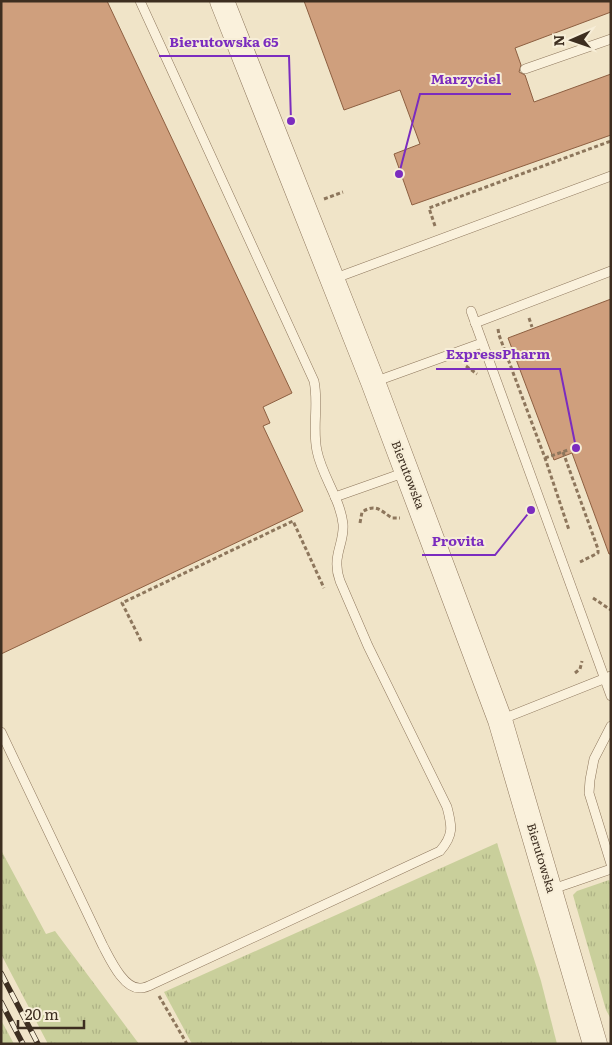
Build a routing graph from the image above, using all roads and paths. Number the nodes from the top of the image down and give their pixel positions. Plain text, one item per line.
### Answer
1 (140, 1) edge
2 (222, 1) edge
3 (611, 39) edge
4 (525, 70) dead end
5 (611, 141) edge
6 (611, 176) edge
7 (342, 192) dead end
8 (318, 201) dead end
9 (440, 239) junction
10 (611, 271) edge
11 (333, 278) junction
12 (471, 311) dead end
13 (475, 323) junction
14 (498, 327) dead end
15 (482, 343) junction
16 (464, 365) dead end
17 (492, 371) junction
18 (373, 382) junction
19 (568, 450) dead end
20 (563, 452) junction
21 (545, 458) junction
22 (406, 472) junction
23 (336, 497) junction
24 (401, 518) dead end
25 (360, 526) dead end
26 (570, 533) dead end
27 (583, 571) dead end
28 (590, 590) dead end
29 (328, 595) dead end
30 (611, 610) edge
31 (141, 641) dead end
32 (594, 646) junction
33 (608, 677) edge
34 (572, 678) dead end
35 (611, 696) edge
36 (500, 720) junction
37 (611, 726) edge
38 (1, 732) edge
39 (611, 864) edge
40 (611, 869) edge
41 (550, 890) junction
42 (153, 984) junction
43 (187, 1044) edge
44 (595, 1044) edge

1 - 23 lane
2 - 11 street, Bierutowska
3 - 4 lane
5 - 9 path
6 - 9 lane
7 - 8 path
9 - 11 lane
10 - 13 lane
11 - 18 street, Bierutowska
12 - 13 lane
13 - 15 lane
14 - 21 path
15 - 17 lane
15 - 18 lane
16 - 17 path
17 - 32 lane
18 - 22 street, Bierutowska
19 - 20 path
20 - 21 path
20 - 27 path
21 - 26 path
22 - 23 lane
22 - 36 street, Bierutowska
23 - 42 lane
24 - 25 path
28 - 30 path
29 - 31 path
32 - 33 lane
32 - 34 path
33 - 35 lane
33 - 36 lane
36 - 41 street, Bierutowska
37 - 39 lane
38 - 42 lane
40 - 41 lane
41 - 44 street, Bierutowska
42 - 43 path

